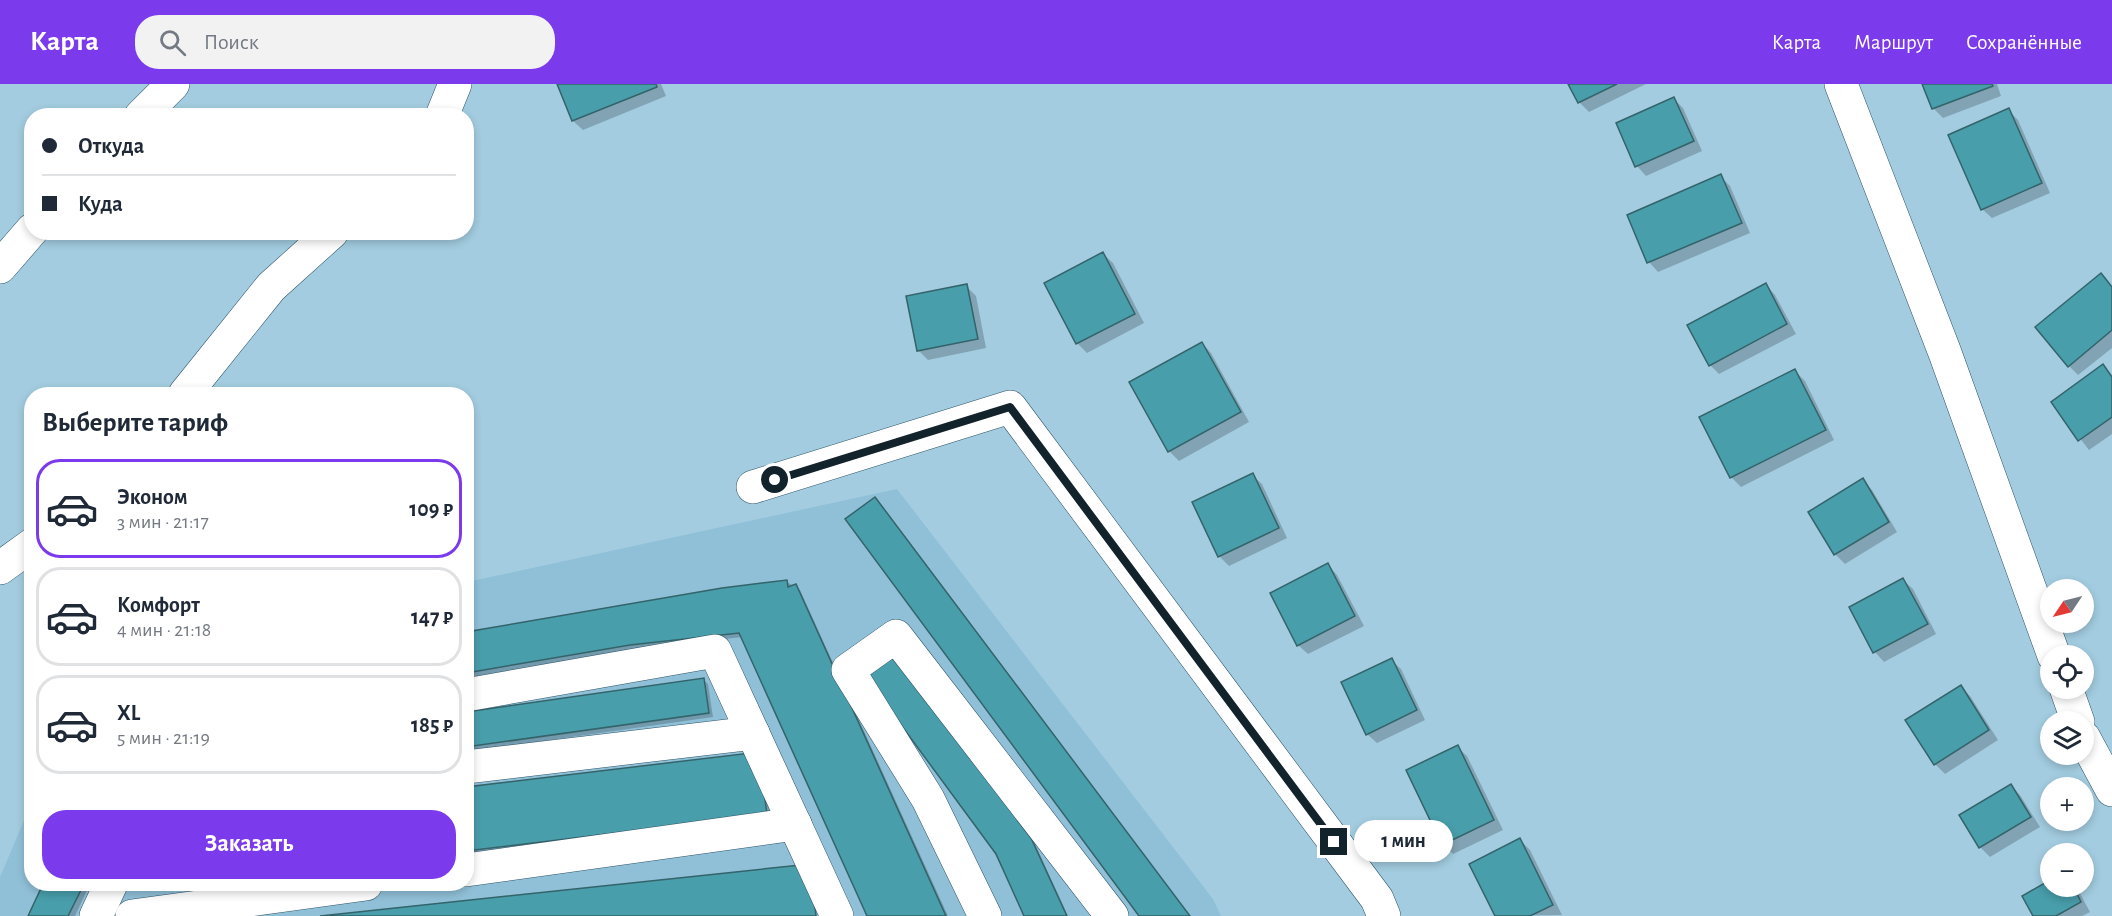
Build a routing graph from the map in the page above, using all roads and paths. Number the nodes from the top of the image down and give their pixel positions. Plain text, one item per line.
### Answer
1 (173, 84) edge
2 (455, 84) edge
3 (1841, 84) edge
4 (149, 108) edge
5 (445, 108) edge
6 (24, 239) edge
7 (323, 240) edge
8 (0, 267) edge
9 (191, 387) edge
10 (753, 487) dead end
11 (24, 551) edge
12 (0, 568) edge
13 (2050, 645) edge
14 (474, 694) edge
15 (753, 733) junction
16 (2094, 757) edge
17 (474, 766) edge
18 (2112, 790) edge
19 (795, 824) junction
20 (474, 869) edge
21 (108, 891) edge
22 (315, 891) edge
23 (96, 916) edge
24 (132, 916) edge
25 (837, 916) edge
26 (985, 916) edge
27 (1112, 916) edge
28 (1384, 916) edge

1 - 4 street
2 - 5 street
3 - 13 street
6 - 8 street
7 - 9 street
10 - 28 street
11 - 12 street
14 - 15 street
15 - 17 street
15 - 19 street
16 - 18 street
19 - 20 street
19 - 25 street
21 - 23 street
22 - 24 street
26 - 27 street

